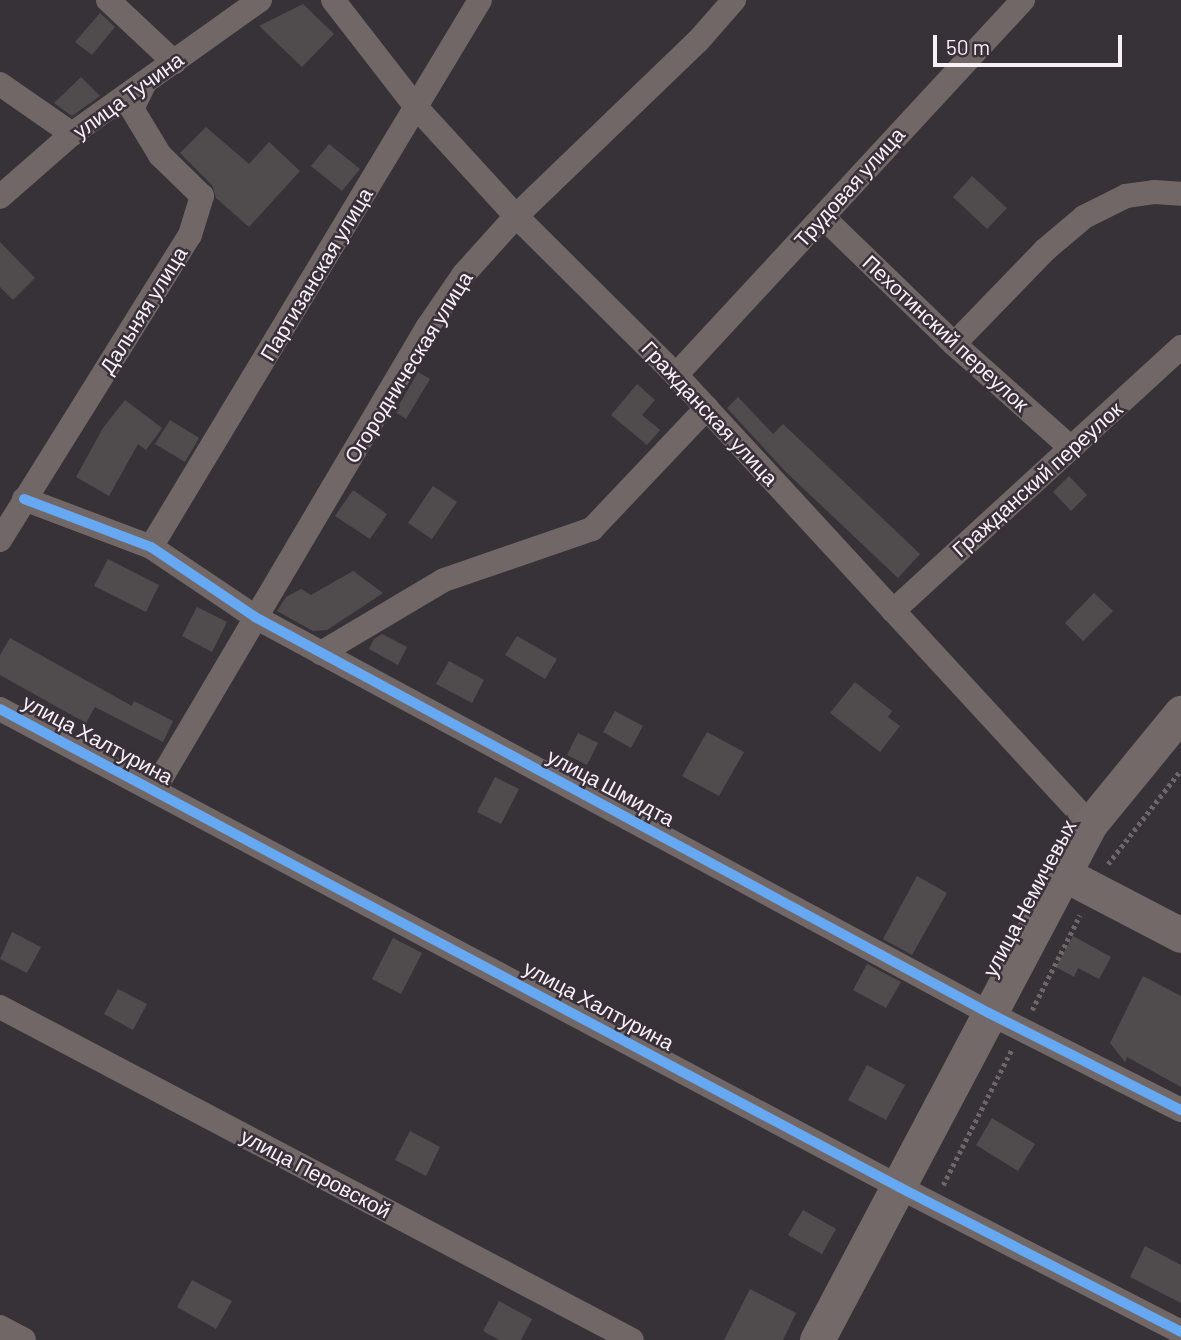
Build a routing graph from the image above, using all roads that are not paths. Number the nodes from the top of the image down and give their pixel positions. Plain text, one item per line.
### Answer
1 (108, 0) edge
2 (260, 0) edge
3 (333, 0) edge
4 (480, 0) edge
5 (734, 0) edge
6 (1023, 0) edge
7 (174, 62) junction
8 (145, 82) junction
9 (0, 84) edge
10 (416, 107) junction
11 (72, 134) junction
12 (1181, 194) edge
13 (0, 197) edge
14 (516, 216) junction
15 (823, 217) junction
16 (954, 344) junction
17 (1181, 347) edge
18 (676, 374) junction
19 (707, 408) junction
20 (1070, 447) junction
21 (24, 499) junction
22 (0, 540) edge
23 (151, 547) junction
24 (892, 611) junction
25 (255, 617) junction
26 (321, 653) junction
27 (0, 709) edge
28 (1181, 713) edge
29 (154, 790) junction
30 (1090, 824) junction
31 (1062, 873) junction
32 (1181, 935) edge
33 (0, 1007) edge
34 (989, 1013) junction
35 (1181, 1110) edge
36 (899, 1187) junction
37 (0, 1327) edge
38 (1181, 1332) edge
39 (24, 1340) edge
40 (632, 1340) edge
41 (817, 1340) edge

1 - 7 street
2 - 7 street, улица Тучина
3 - 10 street, Гражданская улица
4 - 10 street, Партизанская улица
5 - 14 street, Огородническая улица
6 - 15 street, Трудовая улица
7 - 8 street, улица Тучина
8 - 11 street, улица Тучина
8 - 21 street, Дальняя улица
9 - 11 street
10 - 14 street, Гражданская улица
10 - 23 street, Партизанская улица
11 - 13 street, улица Тучина
12 - 16 street
14 - 18 street, Гражданская улица
14 - 25 street, Огородническая улица
15 - 16 street, Пехотинский переулок
15 - 18 street, Трудовая улица
16 - 20 street, Пехотинский переулок
17 - 20 street, Гражданский переулок
18 - 19 street, Гражданская улица
19 - 24 street, Гражданская улица
19 - 26 street
20 - 24 street, Гражданский переулок
21 - 22 street, Дальняя улица
21 - 23 street, улица Шмидта
23 - 25 street, улица Шмидта
24 - 30 street, Гражданская улица
25 - 26 street, улица Шмидта
25 - 29 street, Огородническая улица
26 - 34 street, улица Шмидта
27 - 29 street, улица Халтурина
28 - 30 street, улица Немичевых
29 - 36 street, улица Халтурина
30 - 31 street, улица Немичевых
31 - 32 street
31 - 34 street, улица Немичевых
33 - 40 street, улица Перовской
34 - 35 street, улица Шмидта
34 - 36 street, улица Немичевых
36 - 38 street, улица Халтурина
36 - 41 street, улица Немичевых
37 - 39 street

